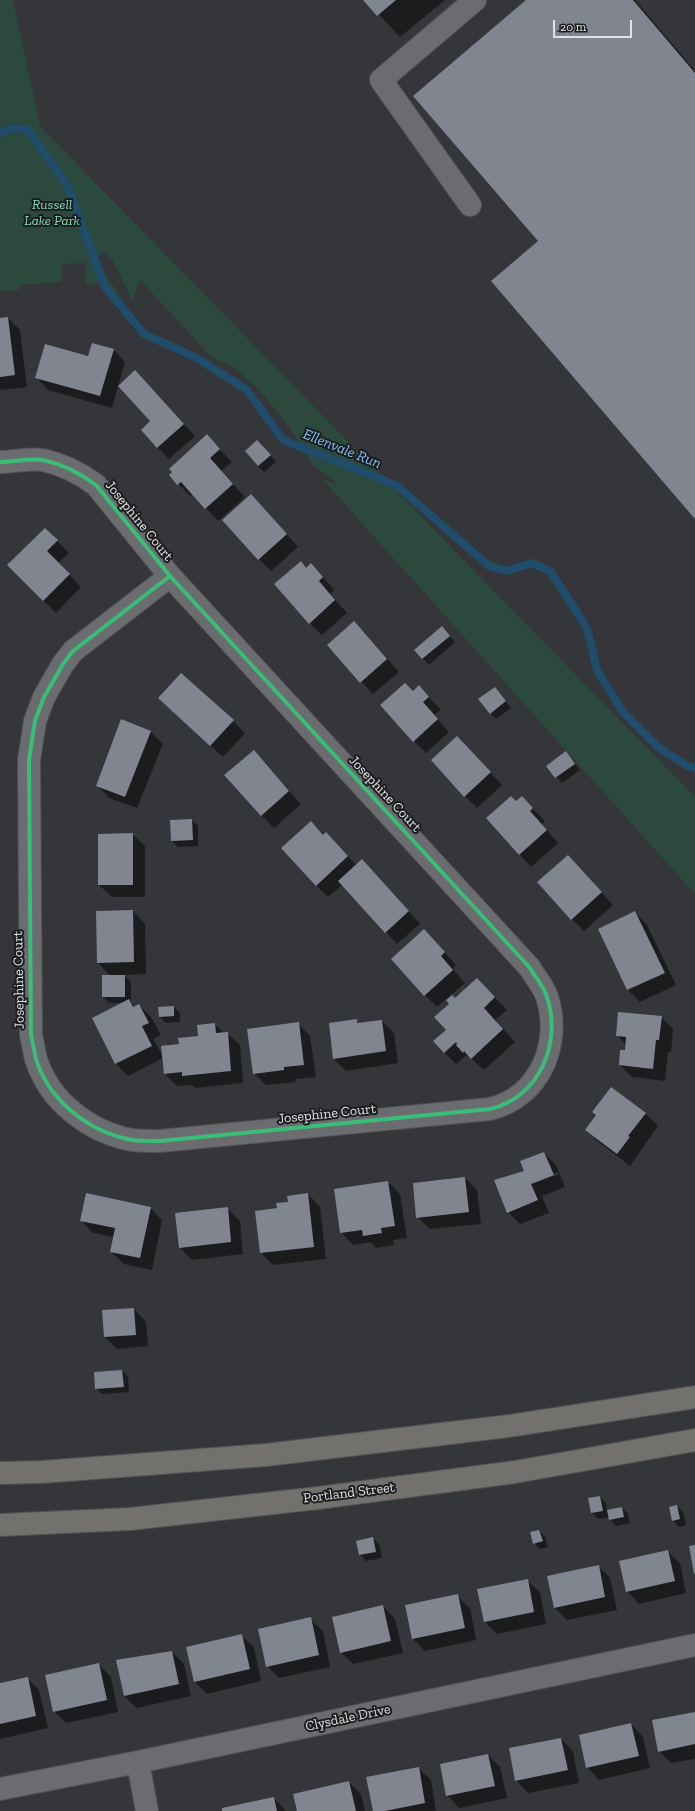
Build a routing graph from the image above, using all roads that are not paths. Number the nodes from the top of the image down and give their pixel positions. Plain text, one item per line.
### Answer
1 (475, 0) edge
2 (470, 205) dead end
3 (0, 462) edge
4 (170, 576) junction
5 (695, 1396) edge
6 (695, 1440) edge
7 (0, 1473) edge
8 (0, 1525) edge
9 (695, 1645) edge
10 (138, 1762) junction
11 (0, 1789) edge
12 (147, 1811) edge

1 - 2 street
3 - 4 street, Josephine Court
4 - 4 street, Josephine Court
5 - 7 main road
6 - 8 main road, Portland Street
9 - 10 street, Clysdale Drive
10 - 11 street, Clysdale Drive
10 - 12 street

